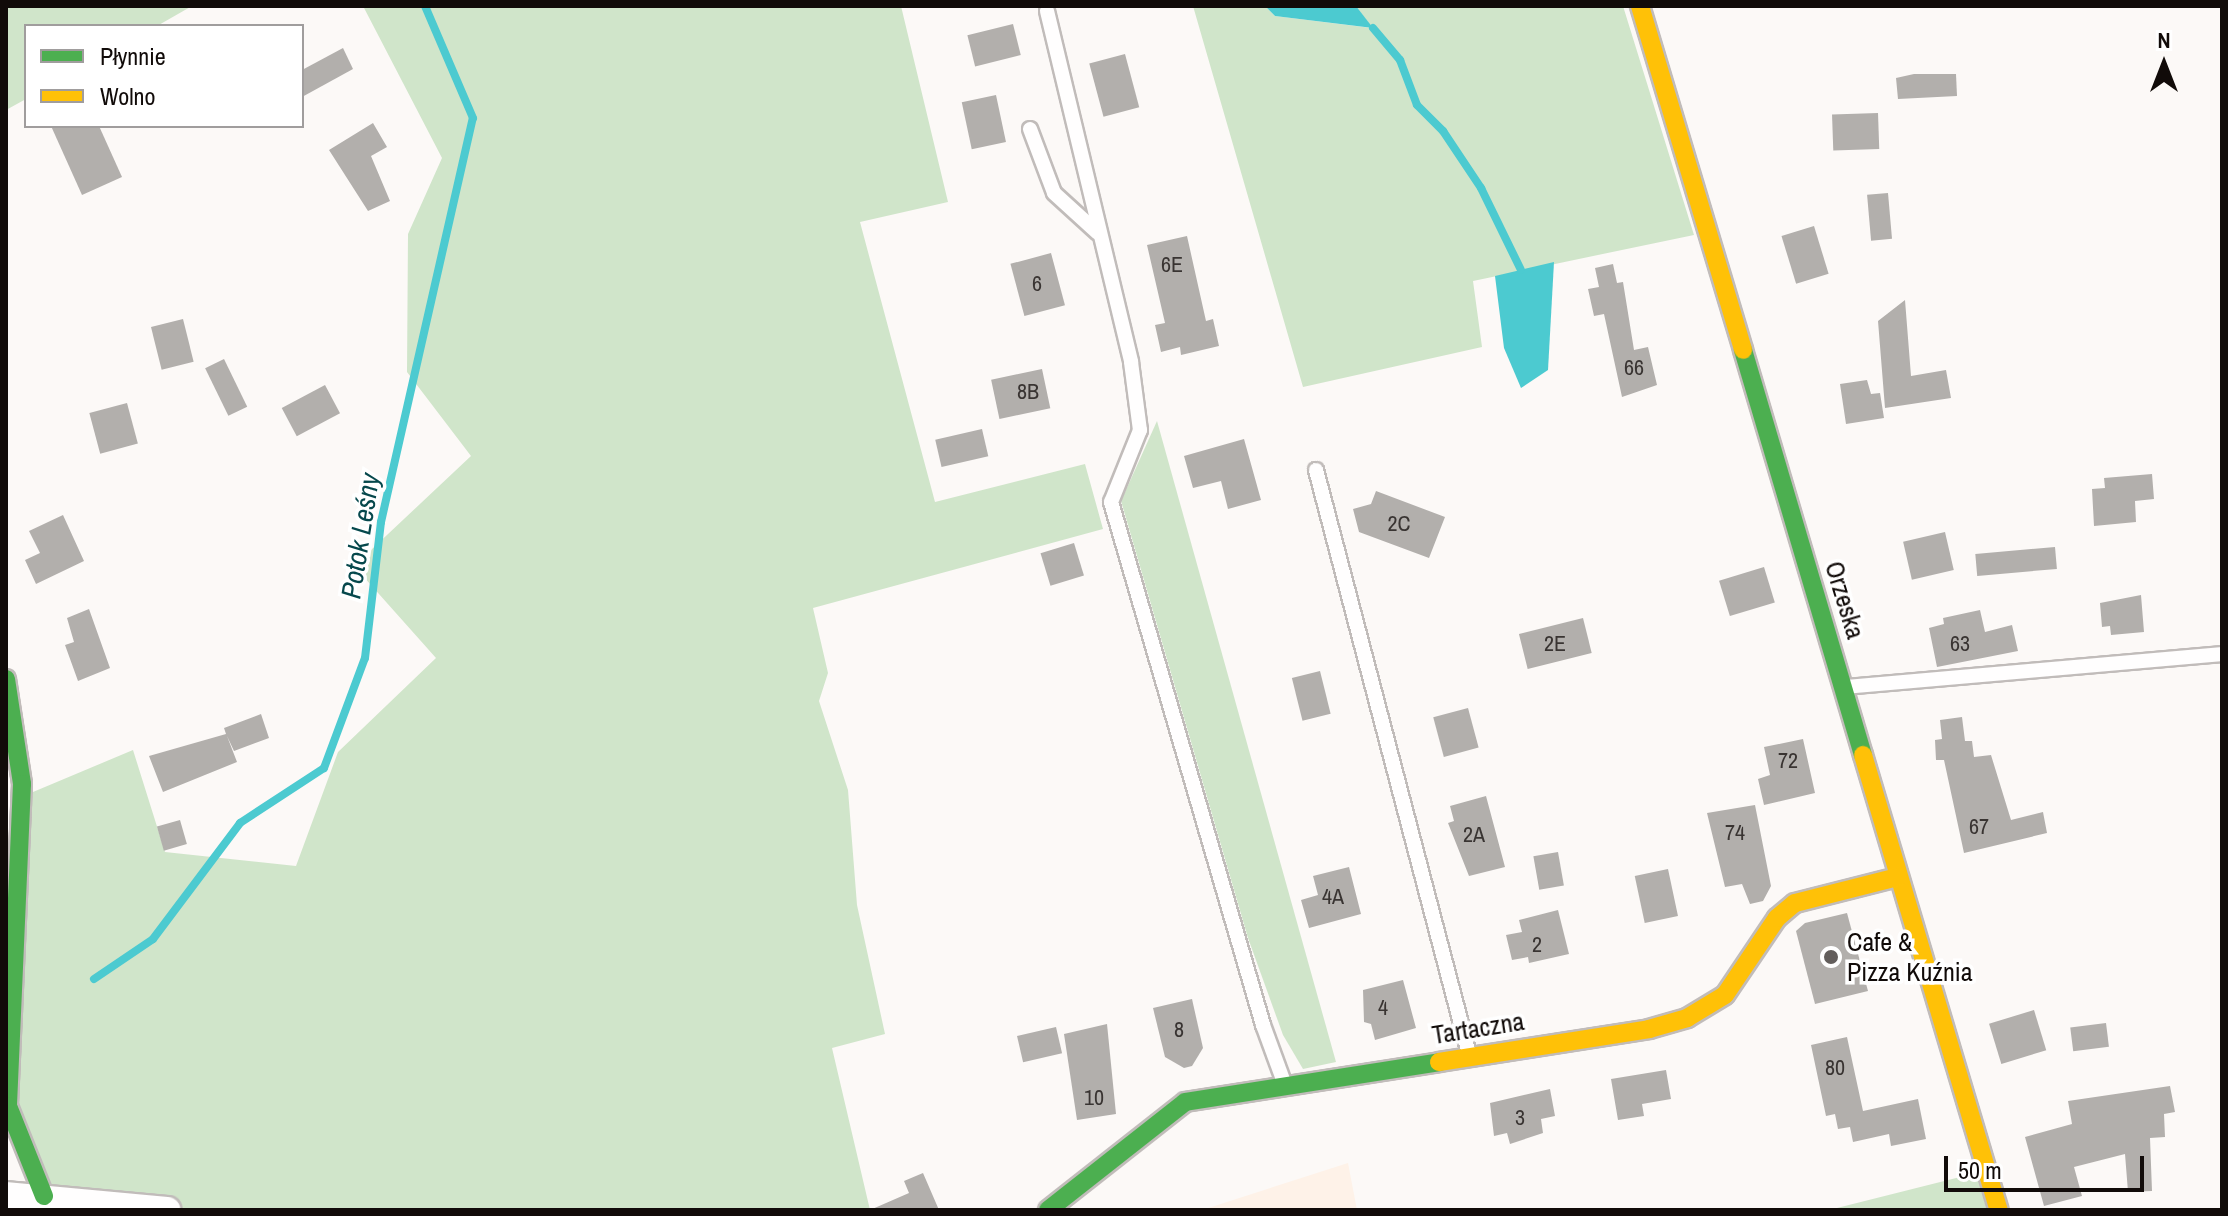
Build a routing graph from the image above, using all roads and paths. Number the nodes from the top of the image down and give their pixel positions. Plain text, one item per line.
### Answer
1 (1640, 6) edge
2 (1047, 11) dead end
3 (1030, 129) dead end
4 (1099, 234) junction
5 (1316, 470) dead end
6 (2222, 654) edge
7 (6, 679) edge
8 (1844, 687) junction
9 (1898, 877) junction
10 (1469, 1056) junction
11 (1285, 1085) junction
12 (6, 1195) edge
13 (44, 1196) junction
14 (167, 1210) edge
15 (1048, 1210) edge
16 (1999, 1210) edge

1 - 8 street, Orzeska
2 - 4 lane
3 - 4 lane
4 - 11 lane
5 - 10 lane
6 - 8 lane
7 - 13 street
8 - 9 street, Orzeska
9 - 10 street, Tartaczna
9 - 16 street, Orzeska
10 - 11 street, Tartaczna
11 - 15 street, Tartaczna
12 - 13 street
13 - 14 street

